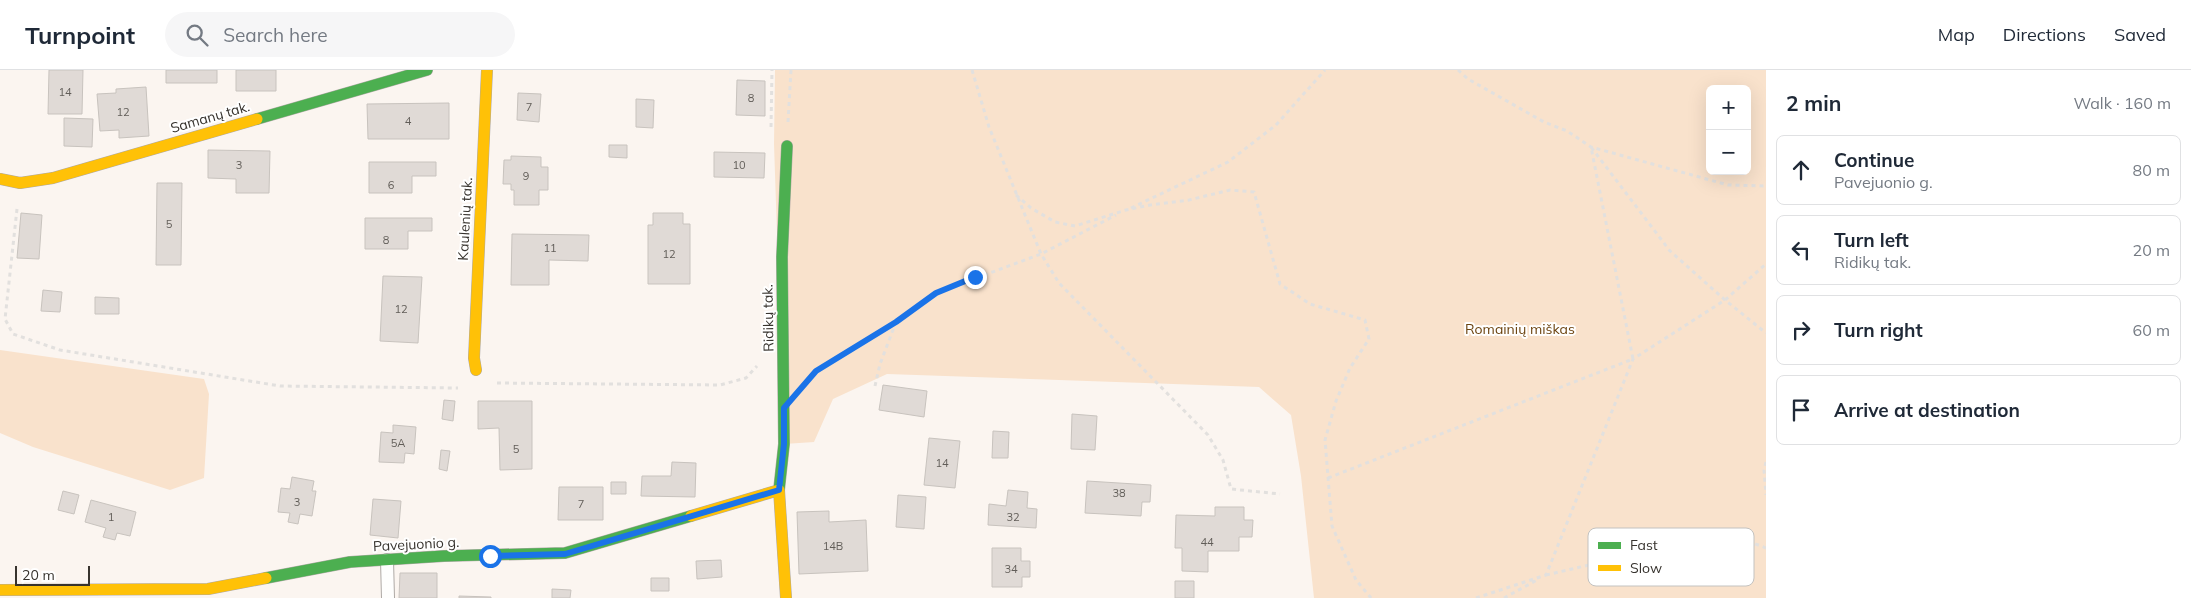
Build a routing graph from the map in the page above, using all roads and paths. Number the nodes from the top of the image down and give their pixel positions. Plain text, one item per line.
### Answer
1 (427, 70) edge
2 (487, 70) edge
3 (772, 70) edge
4 (791, 70) edge
5 (972, 70) edge
6 (1326, 70) edge
7 (1458, 70) edge
8 (770, 136) dead end
9 (787, 146) joint
10 (1590, 147) junction
11 (0, 179) edge
12 (20, 183) junction
13 (1766, 186) edge
14 (1016, 194) junction
15 (1126, 210) junction
16 (1041, 254) junction
17 (1766, 264) edge
18 (1725, 300) junction
19 (896, 322) junction
20 (1766, 333) edge
21 (1633, 359) junction
22 (764, 360) dead end
23 (476, 370) junction
24 (809, 379) dead end
25 (875, 386) dead end
26 (1766, 462) edge
27 (1328, 478) junction
28 (779, 490) junction
29 (1280, 494) dead end
30 (1766, 494) edge
31 (1754, 543) edge
32 (1766, 548) edge
33 (387, 560) junction
34 (1588, 565) edge
35 (1546, 575) junction
36 (0, 590) edge
37 (388, 598) edge
38 (786, 598) edge
39 (1371, 598) edge
40 (1476, 598) edge
41 (1504, 598) edge

1 - 12 street, Samanų tak.
2 - 23 street, Kaulenių tak.
3 - 8 path
4 - 9 path
5 - 14 path
6 - 15 path
7 - 10 path
9 - 28 street, Ridikų tak.
10 - 13 path
10 - 18 path
10 - 21 path
11 - 12 street, Samanų tak.
12 - 23 path
14 - 15 path
14 - 16 path
15 - 16 path
15 - 27 path
16 - 19 path
16 - 29 path
17 - 18 path
18 - 20 path
18 - 21 path
19 - 24 path
19 - 25 path
21 - 27 path
21 - 35 path
22 - 23 path
26 - 30 path
27 - 39 path
28 - 33 street, Pavejuonio g.
28 - 38 street
31 - 32 path
33 - 36 street, Pavejuonio g.
33 - 37 lane
34 - 35 path
35 - 40 path
35 - 41 path

